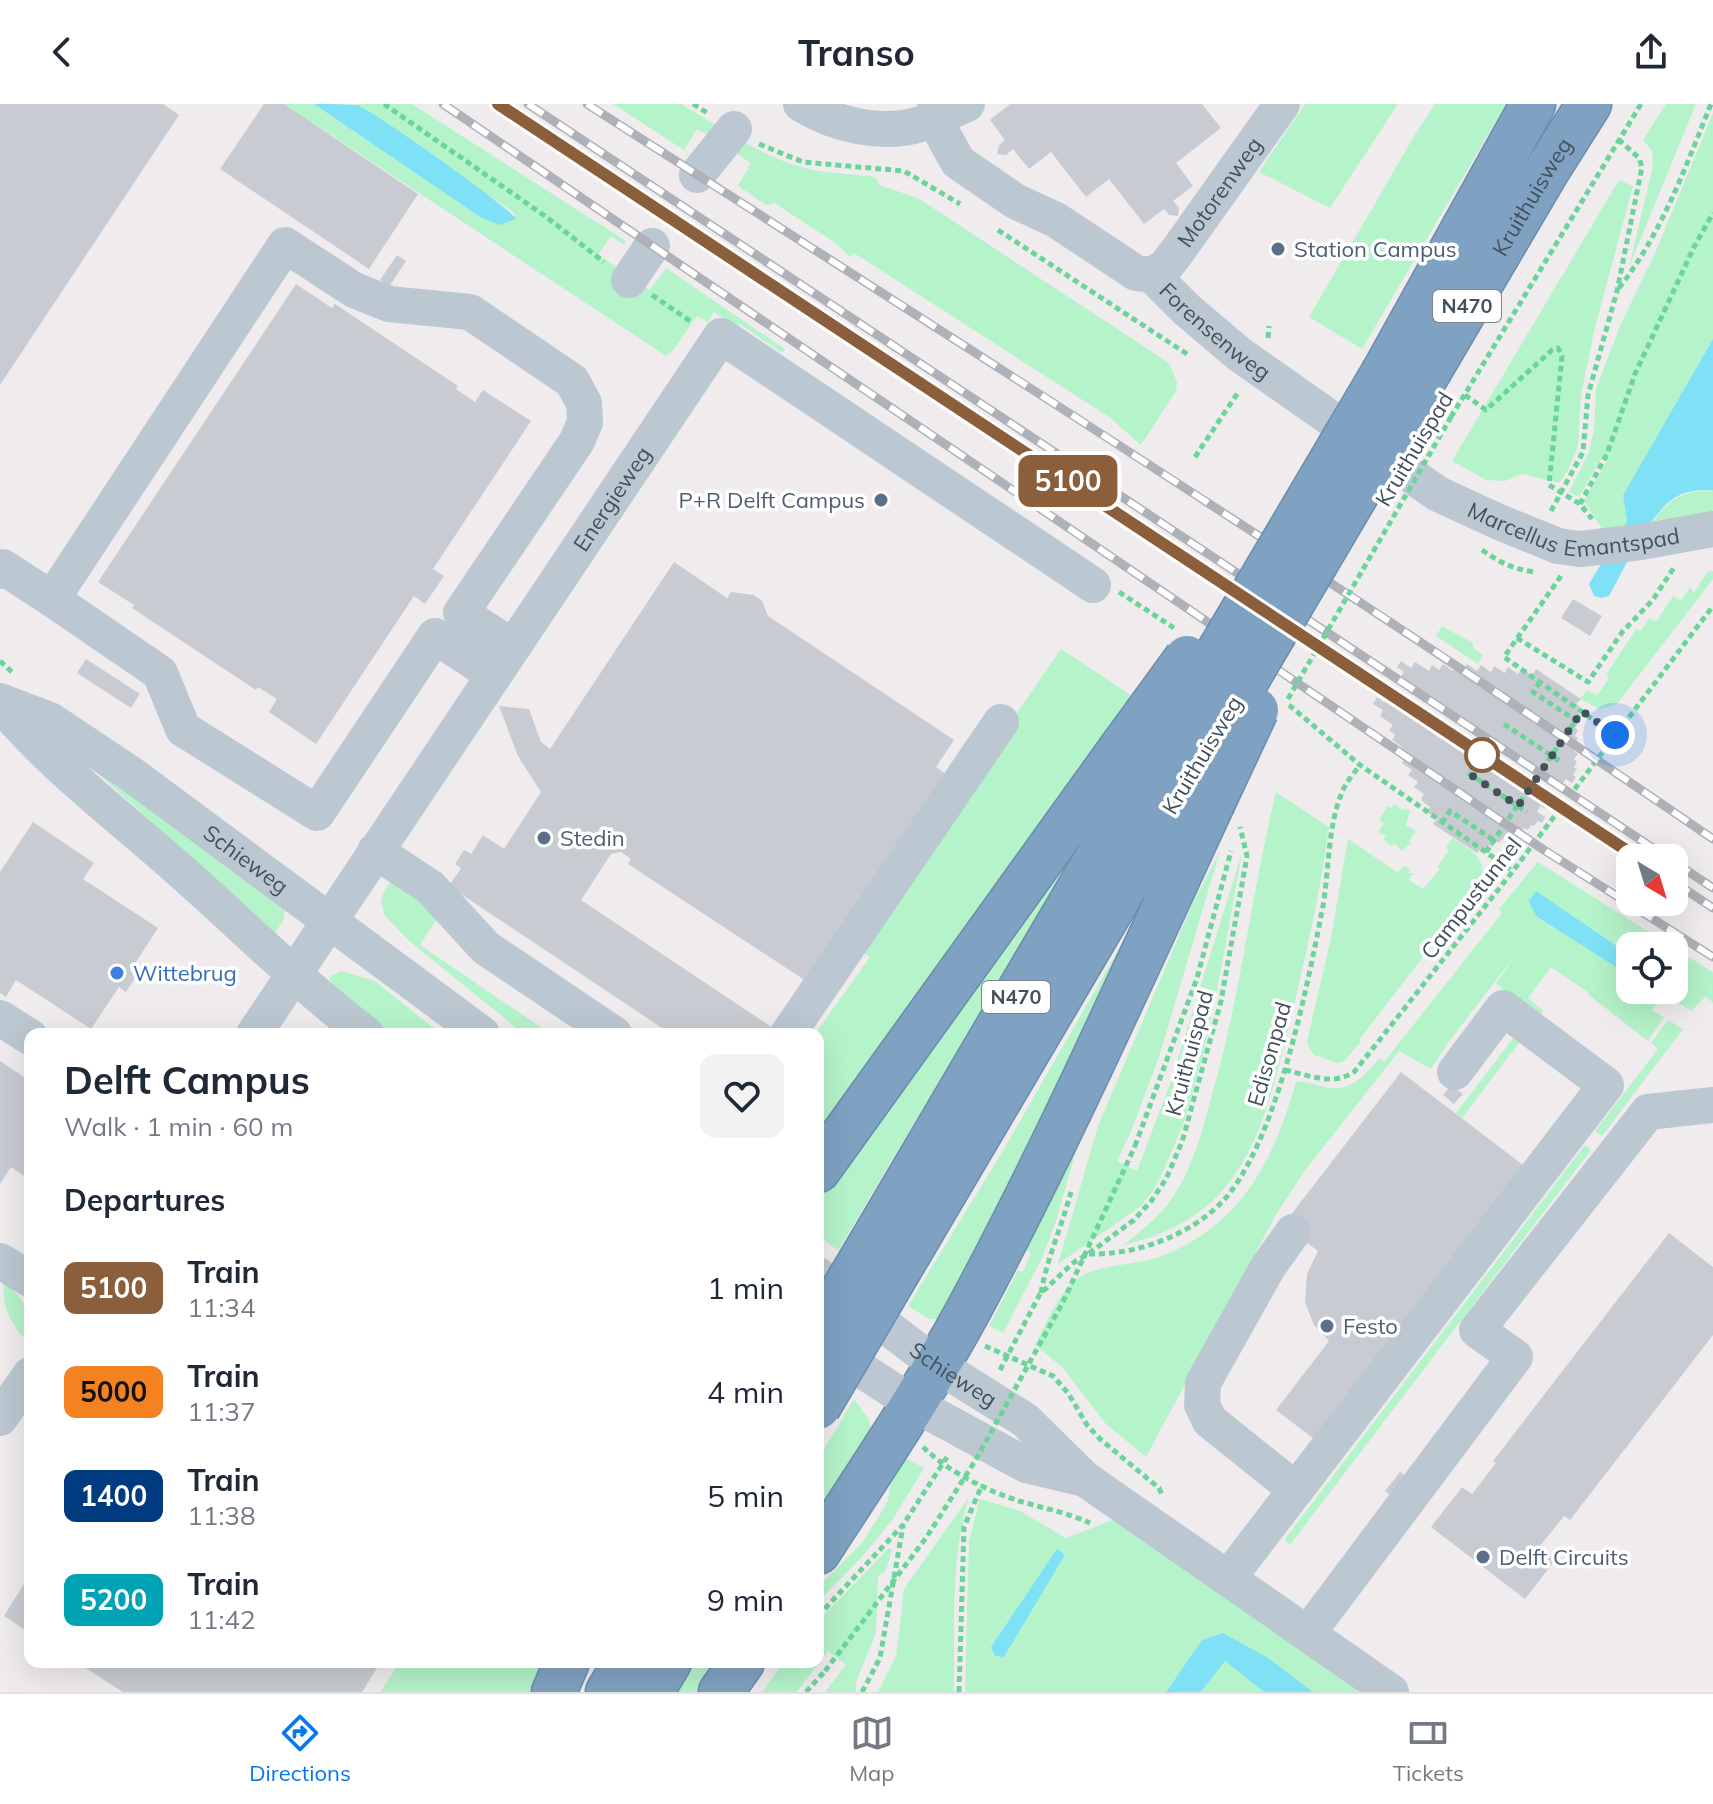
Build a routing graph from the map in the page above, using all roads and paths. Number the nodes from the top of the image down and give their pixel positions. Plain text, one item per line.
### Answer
1 (384, 104) edge
2 (693, 104) edge
3 (801, 104) edge
4 (1282, 104) edge
5 (1533, 104) edge
6 (1589, 104) edge
7 (1641, 104) edge
8 (1711, 104) edge
9 (946, 108) edge
10 (734, 129) junction
11 (1618, 139) junction
12 (904, 171) dead end
13 (697, 175) dead end
14 (1713, 213) edge
15 (652, 246) dead end
16 (1152, 275) junction
17 (629, 280) junction
18 (1617, 291) junction
19 (693, 322) dead end
20 (1400, 382) junction
21 (1465, 395) junction
22 (1438, 494) joint
23 (1562, 494) junction
24 (1323, 513) junction
25 (1713, 529) edge
26 (1682, 555) dead end
27 (0, 571) edge
28 (1563, 575) dead end
29 (1093, 585) dead end
30 (52, 599) junction
31 (1713, 606) edge
32 (448, 624) junction
33 (1517, 638) junction
34 (503, 661) junction
35 (1540, 682) junction
36 (0, 702) edge
37 (1283, 707) dead end
38 (1582, 711) junction
39 (1576, 721) junction
40 (1001, 722) dead end
41 (1504, 724) dead end
42 (1615, 735) junction
43 (1552, 755) junction
44 (1561, 762) dead end
45 (1468, 773) dead end
46 (1191, 793) junction
47 (1518, 806) junction
48 (1527, 812) dead end
49 (1442, 823) junction
50 (1494, 841) junction
51 (1231, 850) dead end
52 (375, 851) junction
53 (1486, 852) junction
54 (1513, 871) junction
55 (328, 922) junction
56 (293, 974) junction
57 (0, 1018) edge
58 (258, 1028) edge
59 (359, 1028) edge
60 (474, 1028) edge
61 (605, 1028) edge
62 (792, 1028) edge
63 (24, 1033) edge
64 (1285, 1070) junction
65 (1455, 1072) dead end
66 (1713, 1105) edge
67 (824, 1157) edge
68 (1293, 1232) dead end
69 (0, 1234) edge
70 (895, 1240) junction
71 (0, 1242) edge
72 (1088, 1254) junction
73 (0, 1261) edge
74 (24, 1275) edge
75 (824, 1280) edge
76 (824, 1326) edge
77 (824, 1346) edge
78 (937, 1365) junction
79 (24, 1384) edge
80 (824, 1394) edge
81 (912, 1403) junction
82 (0, 1418) edge
83 (1085, 1479) junction
84 (982, 1485) junction
85 (1296, 1490) junction
86 (903, 1525) junction
87 (1098, 1528) dead end
88 (824, 1542) edge
89 (1184, 1546) junction
90 (1229, 1577) junction
91 (824, 1610) edge
92 (1308, 1633) junction
93 (564, 1668) edge
94 (622, 1668) edge
95 (665, 1668) edge
96 (738, 1668) edge
97 (554, 1692) edge
98 (608, 1692) edge
99 (651, 1692) edge
100 (721, 1692) edge
101 (806, 1692) edge
102 (862, 1692) edge
103 (959, 1692) edge
104 (1391, 1692) edge

1 - 17 path
2 - 10 path
3 - 9 street
4 - 16 street, Motorenweg
5 - 20 highway, Kruithuisweg / N470
6 - 20 highway, Kruithuisweg / N470
7 - 11 path, Kruithuispad / N470
8 - 18 path
9 - 16 street, Forensenweg
10 - 12 path
10 - 13 street
11 - 18 path
11 - 21 path, Kruithuispad / N470
14 - 23 path
15 - 17 street
16 - 22 street, Forensenweg
17 - 19 path
18 - 23 path
20 - 24 highway, Kruithuisweg / N470, bridge
21 - 23 path
21 - 37 path, Kruithuispad / N470, bridge
22 - 25 street, Marcellus Emantspad
24 - 46 highway, Kruithuisweg / N470, bridge
24 - 46 highway, N470, bridge
26 - 33 path
27 - 30 street
28 - 33 path
29 - 34 street, Energieweg
30 - 32 street
30 - 32 street
31 - 42 path, Campustunnel
32 - 34 street
33 - 35 path
34 - 52 street, Energieweg
35 - 38 path
35 - 39 path
36 - 55 street, Schieweg
36 - 56 street, Schieweg
38 - 39 path
38 - 42 path
39 - 43 path
40 - 62 street
41 - 43 path
42 - 54 path, Campustunnel
43 - 44 path
43 - 47 path
45 - 47 path
46 - 67 highway, N470
46 - 70 highway, Kruithuisweg / N470
46 - 72 path, Kruithuispad
46 - 78 highway, N470
47 - 48 path
47 - 50 path
49 - 50 path
49 - 53 path
49 - 64 path, Edisonpad
50 - 53 path
51 - 101 path, Kruithuispad, bridge
52 - 55 street, Energieweg
52 - 61 street
53 - 54 path
54 - 64 path, Campustunnel
55 - 56 street, Energieweg
55 - 60 street, Schieweg
56 - 58 street, Energieweg
56 - 59 street, Schieweg
57 - 63 street
64 - 72 path, Edisonpad
65 - 85 street
66 - 92 street
68 - 85 street
69 - 71 street
70 - 76 highway, Kruithuisweg / N470, bridge
70 - 80 highway, Kruithuisweg / N470, bridge
72 - 89 path, Kruithuispad
73 - 74 street
75 - 78 street, Schieweg
77 - 81 street, Schieweg
78 - 81 highway, N470
78 - 83 street, Schieweg
79 - 82 street
81 - 83 street, Schieweg
81 - 88 highway, N470
83 - 89 street, Schieweg
84 - 86 path
84 - 87 path
84 - 103 path
85 - 90 street
86 - 91 path
86 - 102 path
89 - 90 street, Schieweg
90 - 92 street, Schieweg
92 - 104 street, Schieweg
93 - 97 highway
94 - 98 highway
95 - 99 highway
96 - 100 highway

